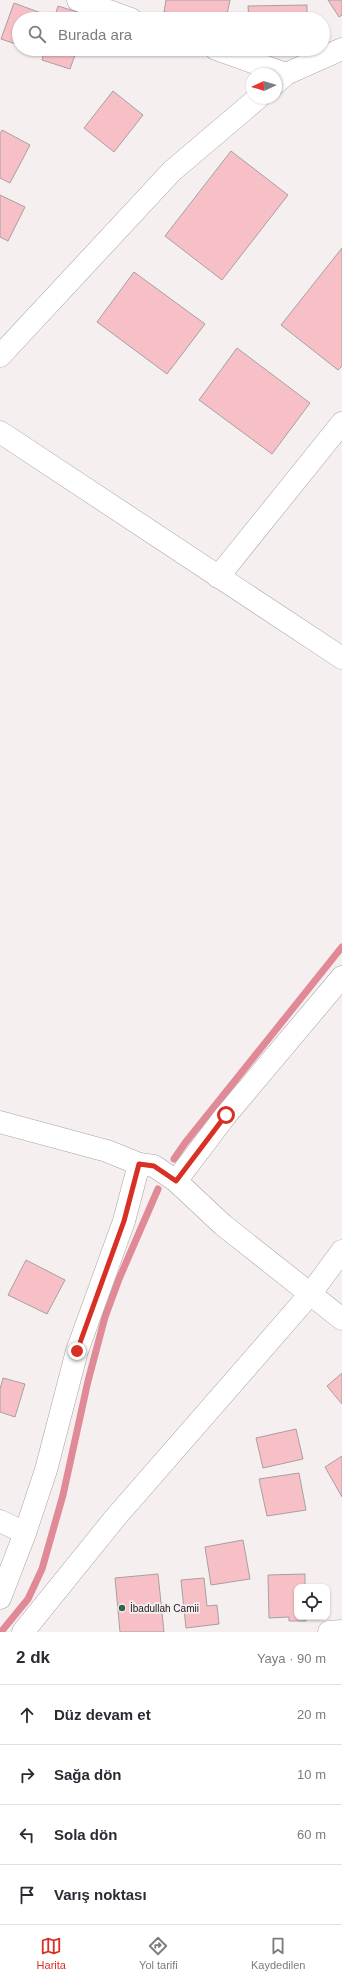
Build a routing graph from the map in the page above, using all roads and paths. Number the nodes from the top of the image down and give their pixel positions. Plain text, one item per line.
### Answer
1 (78, 0) edge
2 (111, 12) edge
3 (342, 49) edge
4 (330, 55) edge
5 (232, 56) edge
6 (327, 56) edge
7 (259, 68) edge
8 (282, 78) edge
9 (251, 104) edge
10 (0, 356) edge
11 (342, 423) edge
12 (0, 432) edge
13 (218, 577) junction
14 (342, 658) edge
15 (342, 977) edge
16 (0, 1122) edge
17 (147, 1165) junction
18 (176, 1181) junction
19 (342, 1251) edge
20 (311, 1293) junction
21 (342, 1319) edge
22 (0, 1521) edge
23 (25, 1533) junction
24 (0, 1598) edge
25 (342, 1630) edge
26 (23, 1632) edge
27 (329, 1632) edge

1 - 2 street
3 - 4 street
5 - 7 street
6 - 8 street
9 - 10 street
11 - 13 street
12 - 13 street
13 - 14 street
15 - 18 street
16 - 17 street
17 - 18 street
17 - 23 street
18 - 20 street
19 - 20 street
20 - 21 street
20 - 26 street
22 - 23 street
23 - 24 street
25 - 27 street

